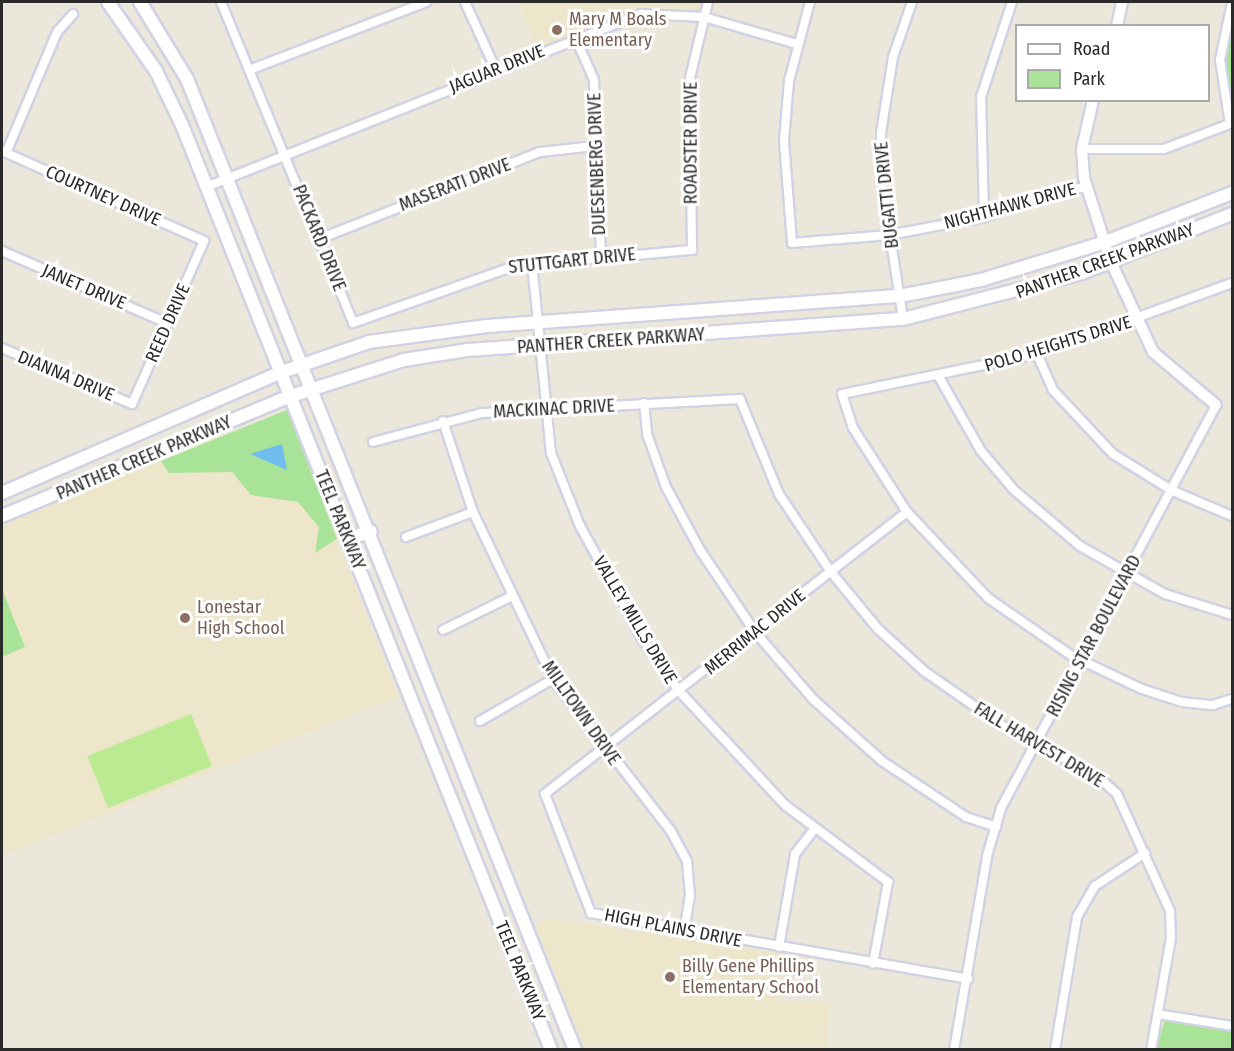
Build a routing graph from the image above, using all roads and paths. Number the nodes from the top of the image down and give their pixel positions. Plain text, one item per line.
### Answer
1 (108, 2) edge
2 (140, 2) edge
3 (221, 2) edge
4 (426, 2) edge
5 (465, 2) edge
6 (708, 2) edge
7 (810, 2) edge
8 (912, 2) edge
9 (1012, 2) edge
10 (1122, 2) edge
11 (1232, 2) edge
12 (74, 14) dead end
13 (704, 17) junction
14 (1117, 24) edge
15 (576, 39) junction
16 (797, 44) junction
17 (249, 70) junction
18 (496, 70) junction
19 (1093, 102) edge
20 (1231, 124) edge
21 (595, 146) junction
22 (1082, 149) junction
23 (4, 152) edge
24 (284, 154) junction
25 (228, 178) junction
26 (206, 187) junction
27 (1086, 187) junction
28 (1233, 193) edge
29 (1233, 214) edge
30 (984, 217) junction
31 (889, 235) junction
32 (319, 239) junction
33 (204, 241) joint
34 (1104, 243) junction
35 (692, 250) joint
36 (2, 251) edge
37 (601, 256) junction
38 (1111, 262) junction
39 (532, 263) junction
40 (1233, 283) edge
41 (900, 296) junction
42 (903, 319) junction
43 (1135, 321) junction
44 (538, 322) junction
45 (167, 323) junction
46 (353, 323) joint
47 (540, 345) junction
48 (2, 348) edge
49 (1037, 354) junction
50 (303, 364) junction
51 (279, 373) junction
52 (939, 377) junction
53 (313, 388) junction
54 (288, 397) junction
55 (740, 399) joint
56 (644, 403) junction
57 (132, 404) joint
58 (1216, 405) joint
59 (545, 410) junction
60 (444, 421) junction
61 (140, 435) junction
62 (373, 442) dead end
63 (149, 456) junction
64 (1173, 491) junction
65 (2, 493) edge
66 (473, 512) junction
67 (907, 512) junction
68 (2, 516) edge
69 (1233, 516) edge
70 (370, 531) junction
71 (406, 537) dead end
72 (348, 539) junction
73 (831, 572) junction
74 (1126, 576) junction
75 (510, 597) junction
76 (1233, 615) edge
77 (443, 630) dead end
78 (755, 632) junction
79 (1081, 661) junction
80 (427, 675) junction
81 (553, 679) junction
82 (406, 684) junction
83 (680, 692) junction
84 (1233, 699) edge
85 (480, 721) dead end
86 (1036, 745) junction
87 (603, 750) junction
88 (996, 827) junction
89 (814, 830) junction
90 (1145, 853) junction
91 (591, 912) joint
92 (684, 931) junction
93 (778, 947) junction
94 (873, 964) junction
95 (545, 972) junction
96 (968, 979) junction
97 (524, 980) junction
98 (1158, 1014) junction
99 (1233, 1026) edge
100 (551, 1050) edge
101 (575, 1050) edge
102 (954, 1050) edge
103 (1055, 1050) edge
104 (1151, 1050) edge

1 - 26 main road, TEEL PARKWAY
2 - 25 main road, TEEL PARKWAY
3 - 17 street, PACKARD DRIVE
4 - 17 street
5 - 18 street
6 - 13 street, ROADSTER DRIVE
7 - 16 street
8 - 31 street, BUGATTI DRIVE
9 - 30 street
10 - 14 street
11 - 20 street
12 - 23 street
13 - 15 street, JAGUAR DRIVE
13 - 16 street, JAGUAR DRIVE
13 - 35 street, ROADSTER DRIVE
15 - 18 street, JAGUAR DRIVE
15 - 21 street, DUESENBERG DRIVE
16 - 31 street, NIGHTHAWK DRIVE
17 - 24 street, PACKARD DRIVE
18 - 24 street, JAGUAR DRIVE
19 - 22 street
20 - 22 street
21 - 32 street, MASERATI DRIVE
21 - 37 street, DUESENBERG DRIVE
22 - 27 street
23 - 33 street, COURTNEY DRIVE
24 - 25 street, JAGUAR DRIVE
24 - 32 street, PACKARD DRIVE
25 - 26 street, JAGUAR DRIVE
25 - 50 main road, TEEL PARKWAY
26 - 51 main road, TEEL PARKWAY
27 - 30 street, NIGHTHAWK DRIVE
27 - 34 street
28 - 34 main road, PANTHER CREEK PARKWAY
29 - 38 main road, PANTHER CREEK PARKWAY
30 - 31 street, NIGHTHAWK DRIVE
31 - 41 street, BUGATTI DRIVE
32 - 46 street, PACKARD DRIVE
33 - 45 street, REED DRIVE
34 - 38 street
34 - 41 main road, PANTHER CREEK PARKWAY
35 - 37 street, STUTTGART DRIVE
36 - 45 street, JANET DRIVE
37 - 39 street, STUTTGART DRIVE
38 - 42 main road, PANTHER CREEK PARKWAY
38 - 43 street
39 - 44 street, VALLEY MILLS DRIVE
39 - 46 street, STUTTGART DRIVE
40 - 43 street, POLO HEIGHTS DRIVE
41 - 42 street, BUGATTI DRIVE
41 - 44 main road, PANTHER CREEK PARKWAY
42 - 47 main road, PANTHER CREEK PARKWAY
43 - 49 street, POLO HEIGHTS DRIVE
43 - 58 street
44 - 47 street, VALLEY MILLS DRIVE
44 - 50 main road, PANTHER CREEK PARKWAY
45 - 57 street, REED DRIVE
47 - 53 main road, PANTHER CREEK PARKWAY
47 - 59 street, VALLEY MILLS DRIVE
48 - 57 street, DIANNA DRIVE
49 - 52 street, POLO HEIGHTS DRIVE
49 - 64 street
50 - 51 main road, PANTHER CREEK PARKWAY
50 - 53 main road, TEEL PARKWAY
51 - 54 main road, TEEL PARKWAY
51 - 61 main road, PANTHER CREEK PARKWAY
52 - 67 street, POLO HEIGHTS DRIVE
52 - 74 street
53 - 54 main road, PANTHER CREEK PARKWAY
53 - 70 main road, TEEL PARKWAY
54 - 63 main road, PANTHER CREEK PARKWAY
54 - 72 main road, TEEL PARKWAY
55 - 56 street, MACKINAC DRIVE
55 - 73 street, FALL HARVEST DRIVE
56 - 59 street, MACKINAC DRIVE
56 - 78 street
58 - 64 street, RISING STAR BOULEVARD
59 - 60 street, MACKINAC DRIVE
59 - 83 street, VALLEY MILLS DRIVE
60 - 62 street, MACKINAC DRIVE
60 - 66 street, MILLTOWN DRIVE
61 - 63 main road
61 - 65 main road, PANTHER CREEK PARKWAY
63 - 68 main road, PANTHER CREEK PARKWAY
64 - 69 street
64 - 74 street, RISING STAR BOULEVARD
66 - 71 street
66 - 75 street, MILLTOWN DRIVE
67 - 73 street, MERRIMAC DRIVE
67 - 79 street
70 - 72 main road
70 - 80 main road, TEEL PARKWAY
72 - 82 main road, TEEL PARKWAY
73 - 78 street, MERRIMAC DRIVE
73 - 86 street, FALL HARVEST DRIVE
74 - 76 street
74 - 79 street, RISING STAR BOULEVARD
75 - 77 street
75 - 81 street, MILLTOWN DRIVE
78 - 83 street, MERRIMAC DRIVE
78 - 88 street
79 - 84 street
79 - 86 street, RISING STAR BOULEVARD
80 - 82 main road
80 - 95 main road, TEEL PARKWAY
81 - 85 street
81 - 87 street, MILLTOWN DRIVE
82 - 97 main road, TEEL PARKWAY
83 - 87 street, MERRIMAC DRIVE
83 - 89 street, VALLEY MILLS DRIVE
86 - 88 street, RISING STAR BOULEVARD
86 - 90 street, FALL HARVEST DRIVE
87 - 91 street, MERRIMAC DRIVE
87 - 92 street, MILLTOWN DRIVE
88 - 96 street, RISING STAR BOULEVARD
89 - 93 street
89 - 94 street, VALLEY MILLS DRIVE
90 - 98 street, FALL HARVEST DRIVE
90 - 103 street
91 - 92 street, HIGH PLAINS DRIVE
92 - 93 street, HIGH PLAINS DRIVE
93 - 94 street, HIGH PLAINS DRIVE
94 - 96 street, HIGH PLAINS DRIVE
95 - 97 main road
95 - 101 main road, TEEL PARKWAY
96 - 102 street, RISING STAR BOULEVARD
97 - 100 main road, TEEL PARKWAY
98 - 99 street
98 - 104 street, FALL HARVEST DRIVE

